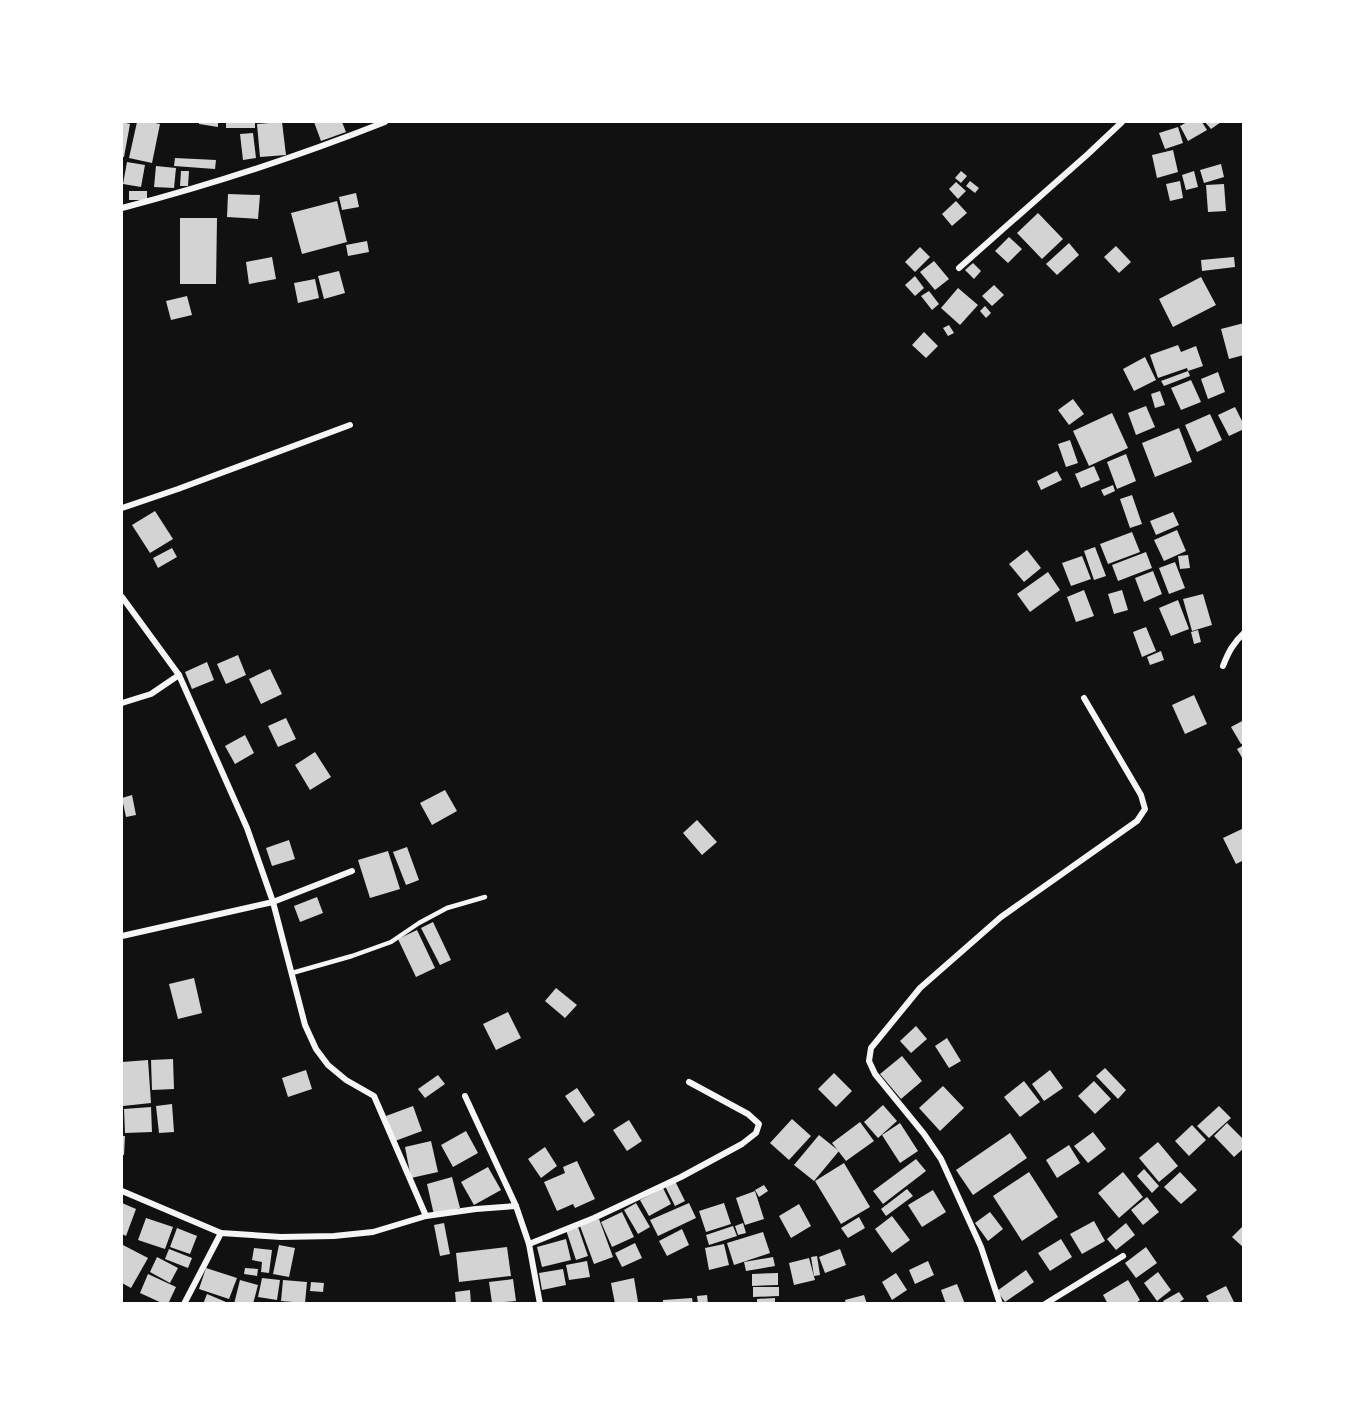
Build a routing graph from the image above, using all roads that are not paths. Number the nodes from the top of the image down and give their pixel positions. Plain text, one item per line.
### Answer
1 (385, 122) edge
2 (1122, 122) edge
3 (122, 208) edge
4 (959, 268) dead end
5 (351, 425) dead end
6 (122, 508) edge
7 (122, 597) edge
8 (1244, 633) edge
9 (1223, 666) dead end
10 (179, 675) junction
11 (1084, 698) dead end
12 (122, 703) edge
13 (352, 871) dead end
14 (485, 897) dead end
15 (273, 902) junction
16 (122, 936) edge
17 (292, 973) junction
18 (689, 1082) dead end
19 (465, 1096) dead end
20 (122, 1191) edge
21 (516, 1206) junction
22 (426, 1216) junction
23 (221, 1233) junction
24 (528, 1244) junction
25 (1123, 1256) dead end
26 (184, 1304) edge
27 (540, 1304) edge
28 (1000, 1304) edge
29 (1045, 1304) edge

1 - 3 street
2 - 4 street
5 - 6 street
7 - 10 street
8 - 9 street
10 - 12 street
10 - 15 street
11 - 28 street
13 - 15 street
14 - 17 lane
15 - 16 street
15 - 17 street
17 - 22 street
18 - 24 street
19 - 21 street
20 - 23 street
21 - 22 street
21 - 24 street
22 - 23 street
23 - 26 street
24 - 27 street
25 - 29 street

